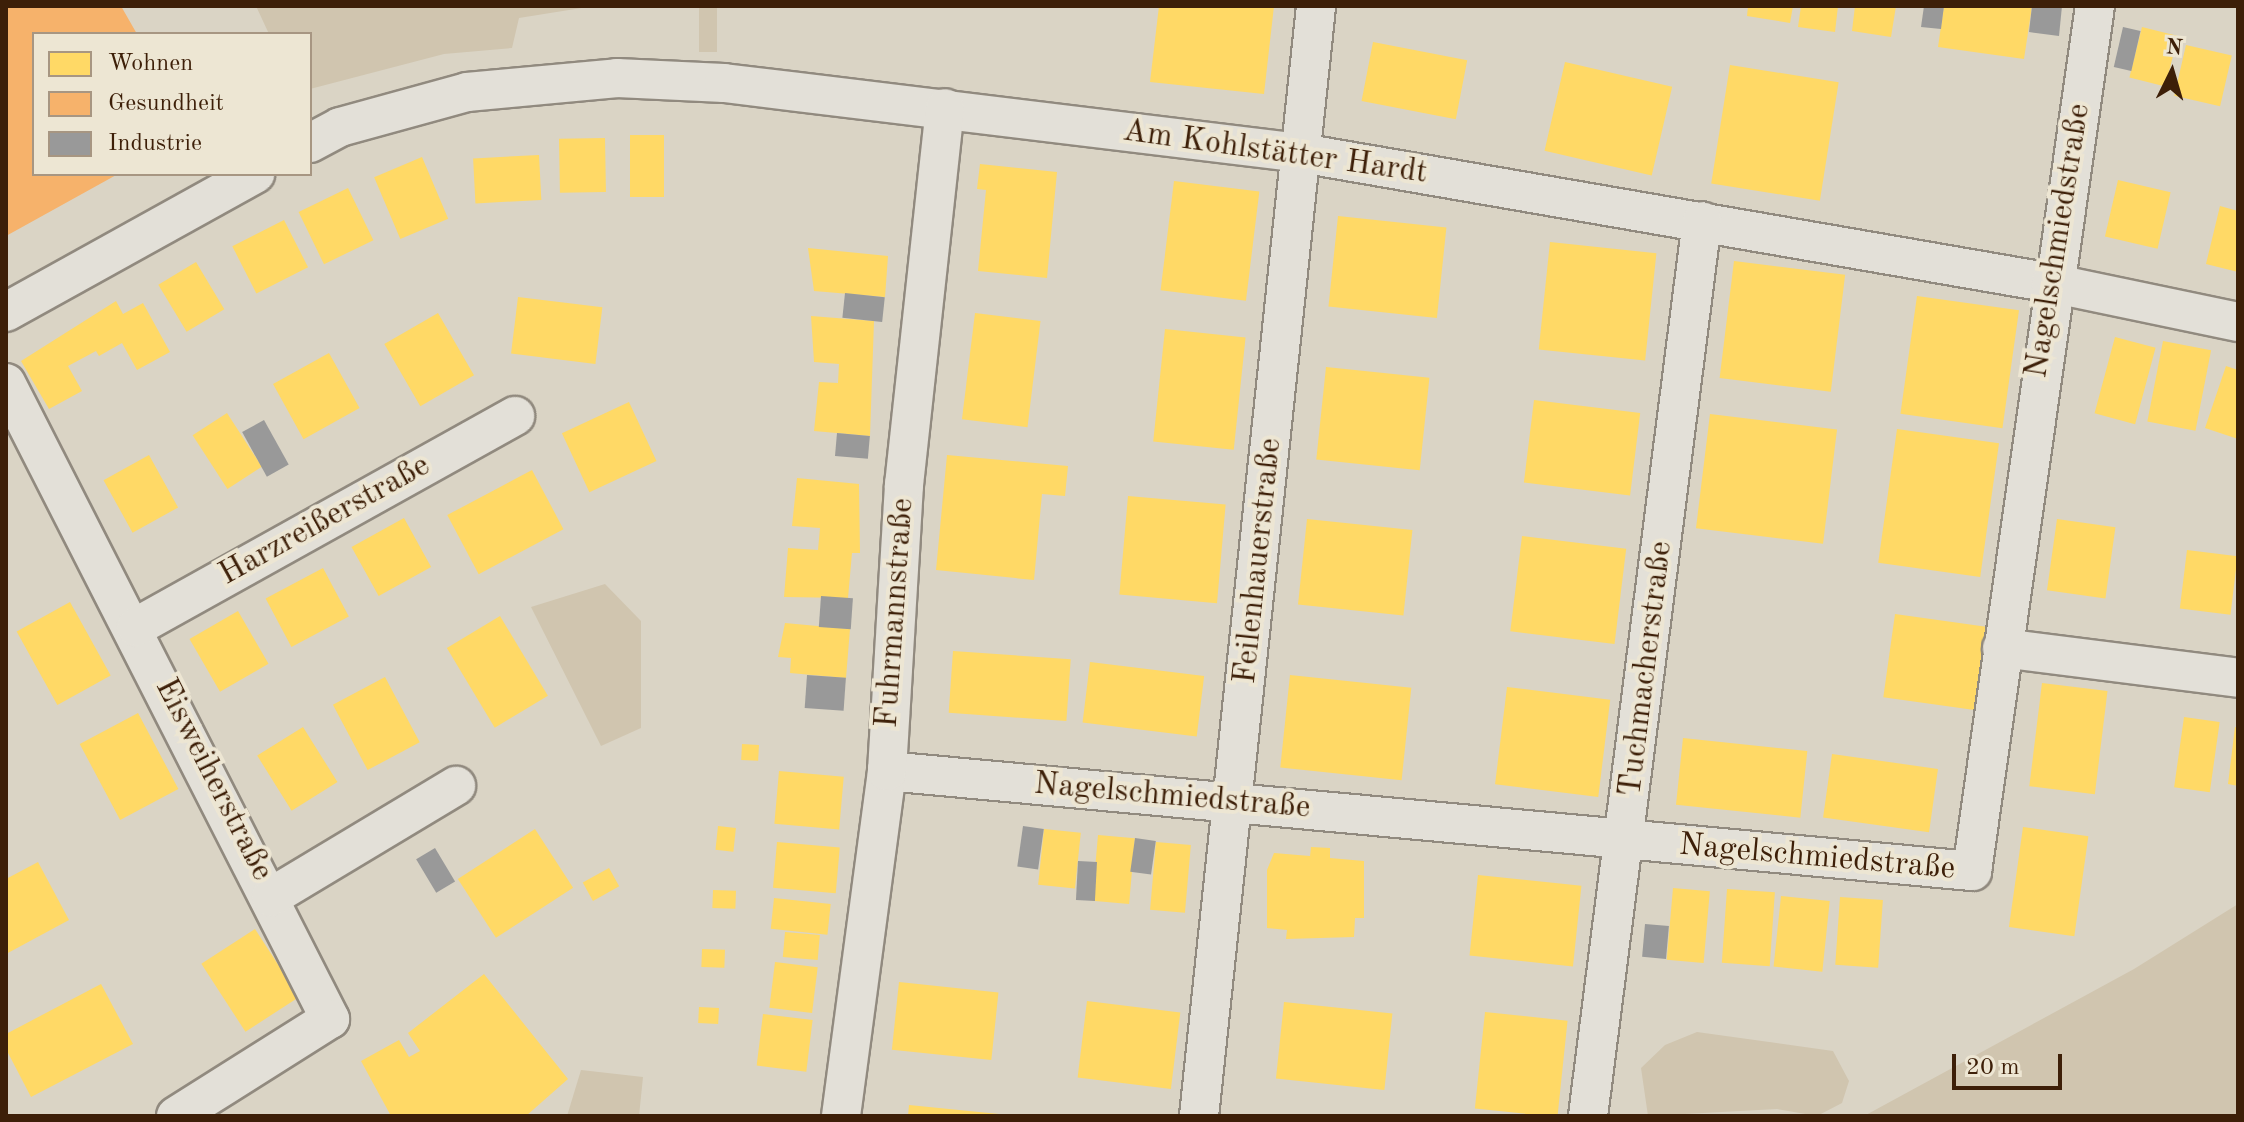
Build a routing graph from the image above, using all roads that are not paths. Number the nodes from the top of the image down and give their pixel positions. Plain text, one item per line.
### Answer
1 (1316, 6) edge
2 (2095, 6) edge
3 (945, 108) junction
4 (312, 142) edge
5 (1301, 153) junction
6 (251, 176) edge
7 (1702, 221) junction
8 (2051, 283) junction
9 (6, 312) edge
10 (2238, 322) edge
11 (6, 383) edge
12 (515, 416) dead end
13 (136, 627) junction
14 (2002, 648) junction
15 (2238, 678) edge
16 (887, 771) junction
17 (456, 786) dead end
18 (1234, 802) junction
19 (1626, 842) junction
20 (271, 897) junction
21 (176, 1116) edge
22 (841, 1116) edge
23 (1199, 1116) edge
24 (1588, 1116) edge

1 - 5 street, Feilenhauerstraße
2 - 8 street, Nagelschmiedstraße
3 - 4 street, Am Kohlstätter Hardt
3 - 5 street, Am Kohlstätter Hardt
3 - 16 street, Fuhrmannstraße
5 - 7 street, Am Kohlstätter Hardt
5 - 18 street, Feilenhauerstraße
6 - 9 street
7 - 8 street, Am Kohlstätter Hardt
7 - 19 street, Tuchmacherstraße
8 - 10 street, Am Kohlstätter Hardt
8 - 14 street, Nagelschmiedstraße
11 - 13 street, Eisweiherstraße
12 - 13 street, Harzreißerstraße
13 - 20 street, Eisweiherstraße
14 - 15 street
14 - 19 street, Nagelschmiedstraße
16 - 18 street, Nagelschmiedstraße
16 - 22 street, Fuhrmannstraße
17 - 20 street
18 - 19 street, Nagelschmiedstraße
18 - 23 street, Feilenhauerstraße
19 - 24 street, Tuchmacherstraße
20 - 21 street, Eisweiherstraße

